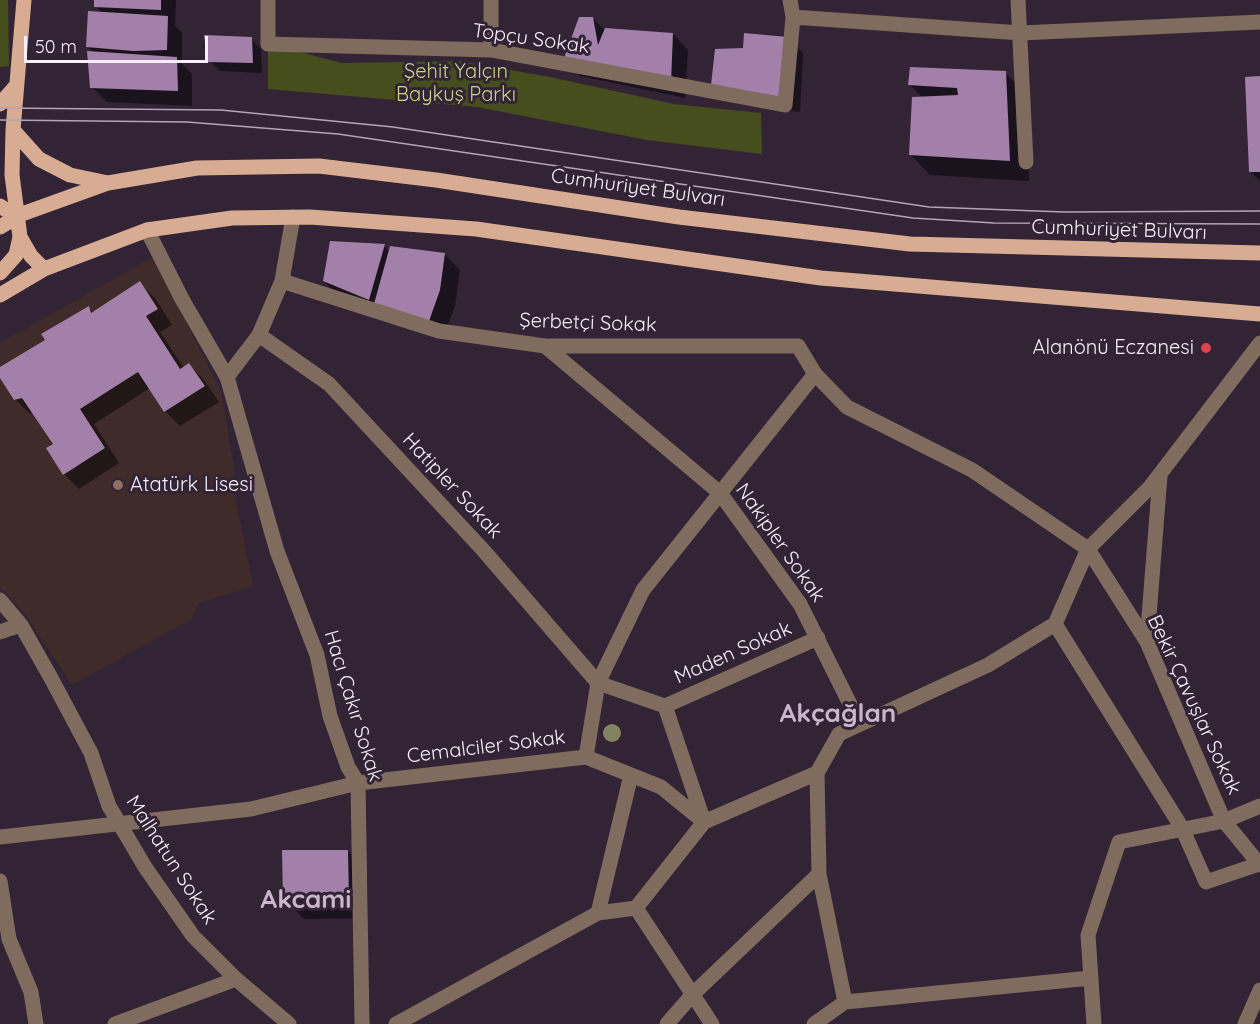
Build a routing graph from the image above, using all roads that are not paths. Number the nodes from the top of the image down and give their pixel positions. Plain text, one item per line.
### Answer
1 (24, 0) edge
2 (268, 0) edge
3 (491, 0) edge
4 (790, 0) edge
5 (1018, 0) edge
6 (793, 17) junction
7 (1260, 22) edge
8 (1022, 33) junction
9 (491, 50) junction
10 (16, 86) junction
11 (0, 104) edge
12 (13, 130) junction
13 (1026, 162) dead end
14 (108, 183) junction
15 (0, 206) edge
16 (17, 217) junction
17 (293, 217) junction
18 (0, 227) edge
19 (147, 230) junction
20 (20, 237) junction
21 (1260, 254) edge
22 (44, 269) junction
23 (0, 273) edge
24 (282, 280) junction
25 (0, 295) edge
26 (1260, 314) edge
27 (259, 335) junction
28 (1260, 343) edge
29 (545, 346) junction
30 (815, 374) junction
31 (227, 377) junction
32 (1160, 476) junction
33 (720, 493) junction
34 (1088, 549) junction
35 (0, 600) edge
36 (1055, 624) junction
37 (21, 625) junction
38 (0, 632) edge
39 (818, 638) junction
40 (1147, 642) junction
41 (598, 683) junction
42 (665, 706) junction
43 (860, 724) junction
44 (585, 757) junction
45 (817, 773) junction
46 (631, 775) junction
47 (358, 783) junction
48 (1260, 806) edge
49 (1224, 821) junction
50 (704, 822) junction
51 (119, 823) junction
52 (1182, 828) junction
53 (0, 837) edge
54 (1260, 865) edge
55 (819, 874) junction
56 (0, 881) edge
57 (636, 908) junction
58 (598, 913) junction
59 (1091, 978) junction
60 (236, 979) junction
61 (1260, 990) edge
62 (693, 994) junction
63 (845, 1002) junction
64 (36, 1024) edge
65 (115, 1024) edge
66 (289, 1024) edge
67 (362, 1024) edge
68 (396, 1024) edge
69 (667, 1024) edge
70 (712, 1024) edge
71 (814, 1024) edge
72 (1094, 1024) edge
73 (1245, 1024) edge

1 - 10 main road
2 - 9 street, Topçu Sokak
3 - 9 street
4 - 6 street
5 - 8 street
6 - 8 street
6 - 9 street, Topçu Sokak
7 - 8 street
8 - 13 street
10 - 11 main road
10 - 12 main road
12 - 14 main road
12 - 16 main road
14 - 16 main road, Cumhuriyet Bulvarı
14 - 21 main road, Cumhuriyet Bulvarı
15 - 16 main road
16 - 18 main road, Cumhuriyet Bulvarı
16 - 20 main road
17 - 19 main road
17 - 24 street
17 - 26 main road
19 - 22 main road
19 - 31 street, Hacı Çakır Sokak
20 - 22 main road
20 - 23 main road
22 - 25 main road
24 - 27 street
24 - 29 street, Şerbetçi Sokak
27 - 31 street
27 - 41 street, Hatipler Sokak
28 - 32 street
29 - 30 street, Şerbetçi Sokak
29 - 33 street, Nakipler Sokak
30 - 33 street
30 - 34 street, Bekir Çavuşlar Sokak
31 - 47 street, Hacı Çakır Sokak
32 - 34 street
32 - 40 street
33 - 39 street, Nakipler Sokak
33 - 41 street
34 - 36 street
34 - 40 street, Bekir Çavuşlar Sokak
35 - 37 street, Malhatun Sokak
36 - 43 street
36 - 52 street
37 - 38 street
37 - 51 street, Malhatun Sokak
39 - 42 street, Maden Sokak
39 - 43 street, Nakipler Sokak
40 - 49 street, Bekir Çavuşlar Sokak
41 - 42 street
41 - 44 street
42 - 50 street
43 - 45 street
44 - 46 street
44 - 47 street, Cemalciler Sokak
45 - 50 street
45 - 55 street
46 - 50 street
46 - 58 street
47 - 51 street, Cemalciler Sokak
47 - 67 street, Hacı Çakır Sokak
48 - 49 street
49 - 52 street
49 - 54 street, Bekir Çavuşlar Sokak
50 - 57 street
51 - 53 street, Cemalciler Sokak
51 - 60 street, Malhatun Sokak
52 - 54 street
52 - 59 street
55 - 62 street
55 - 63 street
56 - 64 street
57 - 58 street
57 - 62 street
58 - 68 street
59 - 63 street
59 - 72 street
60 - 65 street
60 - 66 street, Malhatun Sokak
61 - 73 street
62 - 69 street
62 - 70 street
63 - 71 street

